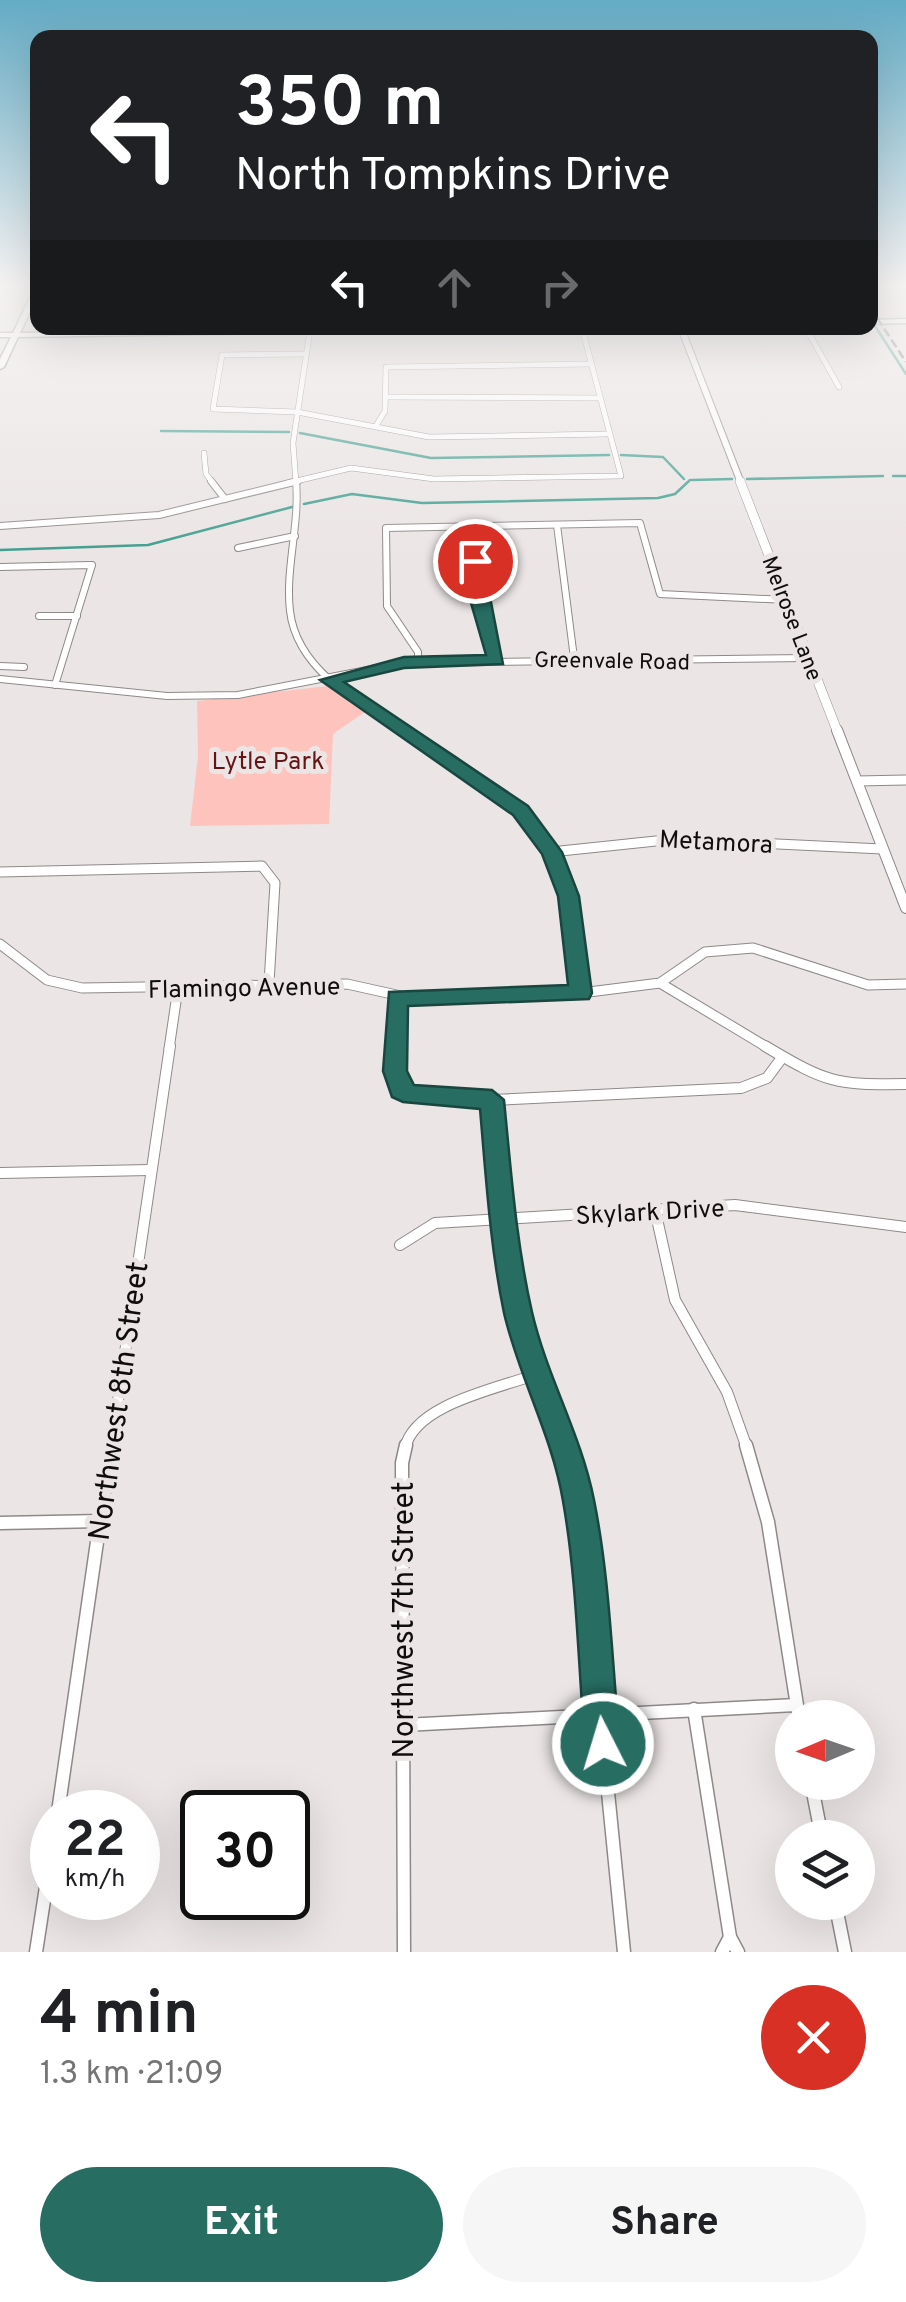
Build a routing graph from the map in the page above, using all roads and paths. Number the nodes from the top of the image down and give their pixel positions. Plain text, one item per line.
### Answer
1 (218, 376) edge
2 (304, 376) edge
3 (386, 376) edge
4 (594, 376) edge
5 (699, 376) edge
6 (833, 376) edge
7 (838, 386) dead end
8 (386, 398) junction
9 (600, 398) junction
10 (297, 412) junction
11 (377, 424) junction
12 (607, 434) junction
13 (204, 453) dead end
14 (296, 480) junction
15 (226, 498) junction
16 (556, 525) junction
17 (0, 526) edge
18 (472, 526) junction
19 (386, 528) joint
20 (295, 536) junction
21 (238, 548) dead end
22 (0, 567) edge
23 (786, 600) junction
24 (39, 616) dead end
25 (77, 616) junction
26 (574, 658) junction
27 (808, 658) junction
28 (497, 660) junction
29 (418, 662) junction
30 (0, 666) edge
31 (24, 667) dead end
32 (0, 680) edge
33 (330, 680) junction
34 (55, 685) junction
35 (906, 780) edge
36 (856, 781) junction
37 (882, 849) junction
38 (551, 852) junction
39 (0, 872) edge
40 (906, 908) edge
41 (0, 944) edge
42 (269, 983) junction
43 (660, 983) junction
44 (906, 984) edge
45 (178, 988) junction
46 (581, 993) junction
47 (397, 998) junction
48 (781, 1059) junction
49 (906, 1084) edge
50 (492, 1100) junction
51 (150, 1170) junction
52 (0, 1174) edge
53 (654, 1210) junction
54 (502, 1219) junction
55 (906, 1227) edge
56 (400, 1245) dead end
57 (537, 1374) junction
58 (102, 1521) junction
59 (0, 1523) edge
60 (796, 1700) edge
61 (694, 1710) junction
62 (775, 1712) edge
63 (600, 1713) junction
64 (404, 1725) junction
65 (61, 1790) edge
66 (41, 1920) edge
67 (839, 1920) edge
68 (726, 1945) edge
69 (36, 1952) edge
70 (404, 1952) edge
71 (624, 1952) edge
72 (738, 1952) edge
73 (845, 1952) edge

1 - 10 street
2 - 10 street
3 - 8 street
4 - 9 street
5 - 23 street, Melrose Lane
6 - 7 street
8 - 9 street
8 - 11 street
9 - 12 street
10 - 11 street
10 - 14 street
11 - 12 street
12 - 14 street
13 - 15 street
14 - 15 street
14 - 20 street
15 - 17 street
16 - 18 street
16 - 23 street
16 - 26 street
18 - 19 street
18 - 28 street
19 - 29 street
20 - 21 street
20 - 33 street
22 - 25 street
23 - 27 street, Melrose Lane
24 - 25 street
25 - 34 street
26 - 27 street, Greenvale Road
26 - 28 street, Greenvale Road
27 - 36 street, Melrose Lane
28 - 29 street, Greenvale Road
29 - 33 street, Greenvale Road
30 - 31 street
32 - 34 street, Greenvale Road
33 - 34 street, Greenvale Road
33 - 38 street
35 - 36 street
36 - 37 street, Melrose Lane
37 - 38 street, Metamora
37 - 40 street, Melrose Lane
38 - 46 street
39 - 42 street
41 - 45 street, Flamingo Avenue
42 - 45 street, Flamingo Avenue
42 - 47 street, Flamingo Avenue
43 - 44 street, Flamingo Avenue
43 - 46 street, Flamingo Avenue
43 - 48 street
45 - 51 street, Northwest 8th Street
46 - 47 street, Flamingo Avenue
47 - 50 street
48 - 49 street
48 - 50 street
50 - 54 street
51 - 52 street
51 - 58 street, Northwest 8th Street
53 - 54 street, Skylark Drive
53 - 55 street, Skylark Drive
53 - 60 street
54 - 56 street, Skylark Drive
54 - 57 street
57 - 63 street
57 - 64 street, Northwest 7th Street
58 - 59 street
58 - 65 street, Northwest 8th Street
61 - 62 street
61 - 63 street
61 - 68 street
63 - 64 street
63 - 71 street
64 - 70 street, Northwest 7th Street
66 - 69 street
67 - 73 street
68 - 72 street

